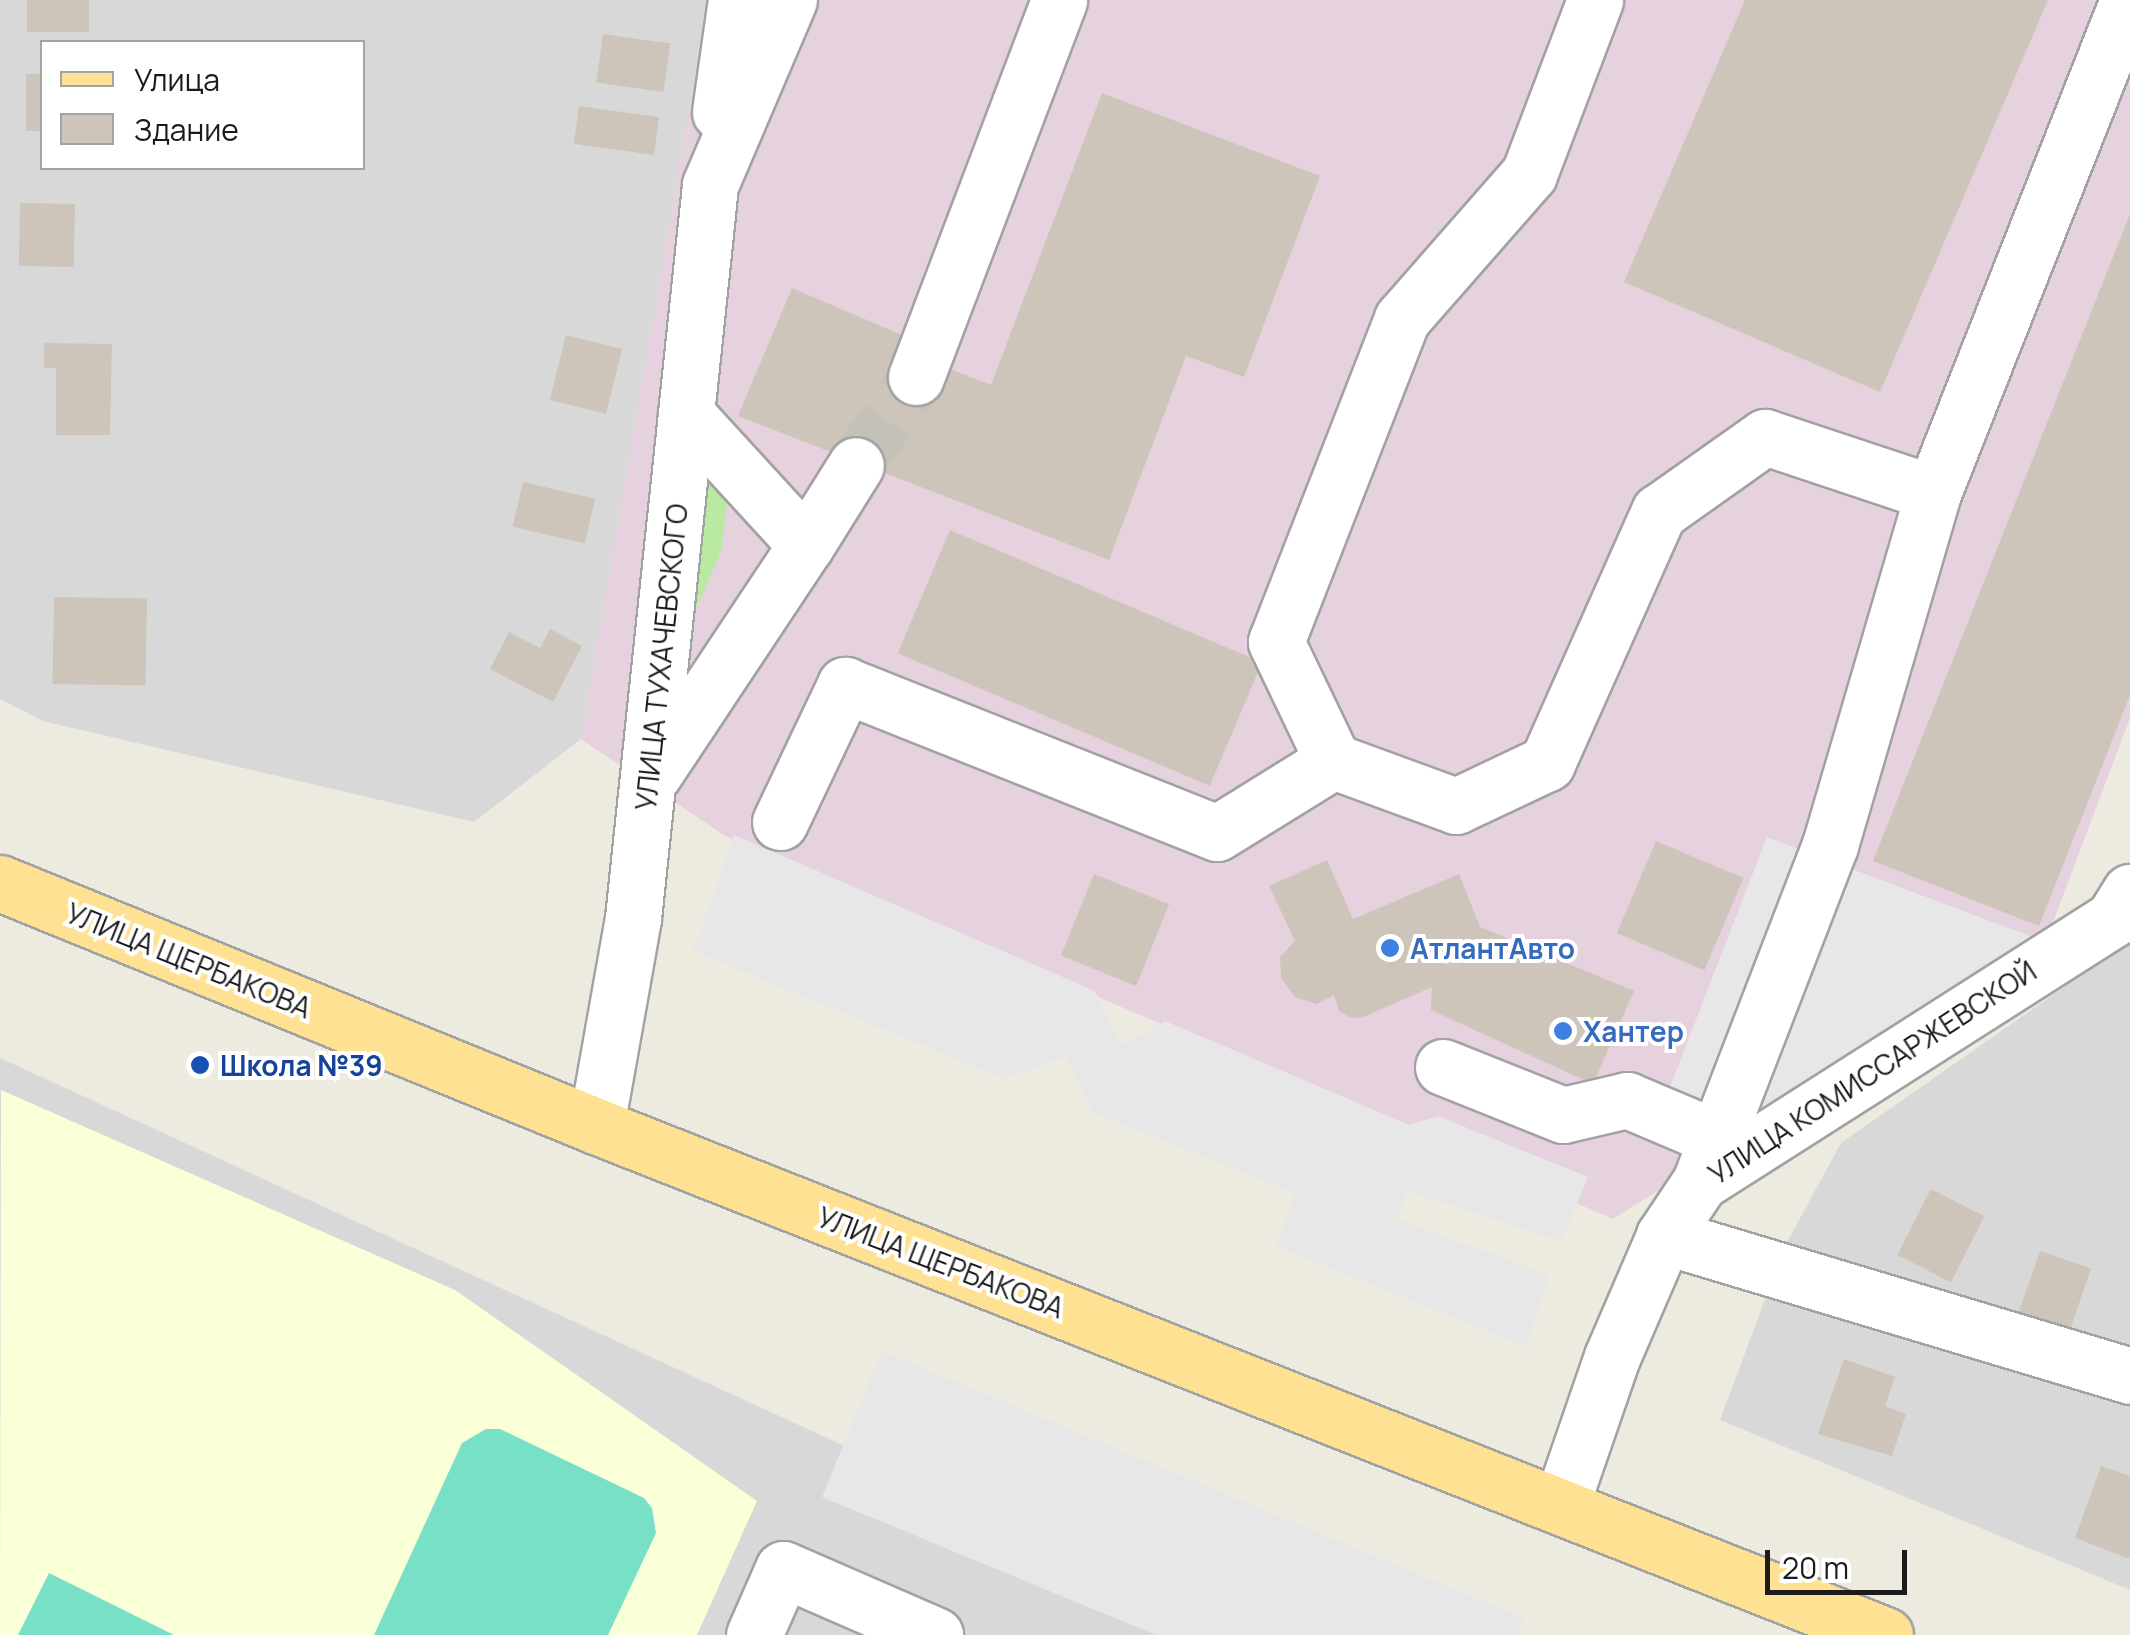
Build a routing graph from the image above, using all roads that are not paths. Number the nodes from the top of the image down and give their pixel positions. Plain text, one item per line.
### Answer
1 (736, 0) edge
2 (790, 0) edge
3 (1058, 0) edge
4 (1595, 0) edge
5 (2128, 0) edge
6 (710, 184) junction
7 (916, 377) tunnel mouth
8 (686, 414) junction
9 (856, 465) tunnel mouth
10 (1933, 493) junction
11 (806, 545) junction
12 (1333, 761) junction
13 (648, 782) junction
14 (780, 822) dead end
15 (0, 883) edge
16 (2130, 892) edge
17 (1443, 1068) dead end
18 (596, 1126) junction
19 (1708, 1160) junction
20 (1664, 1236) junction
21 (2130, 1376) edge
22 (1561, 1505) junction
23 (754, 1635) edge
24 (935, 1635) edge
25 (1885, 1635) edge

1 - 6 street, УЛИЦА ТУХАЧЕВСКОГО
2 - 6 street, УЛИЦА ТУХАЧЕВСКОГО
3 - 7 street
4 - 12 street
5 - 10 street
6 - 8 street, УЛИЦА ТУХАЧЕВСКОГО
8 - 11 street
8 - 13 street, УЛИЦА ТУХАЧЕВСКОГО
9 - 11 street
10 - 12 street
10 - 19 street
11 - 13 street
12 - 14 street
13 - 18 street, УЛИЦА ТУХАЧЕВСКОГО
15 - 18 main road, УЛИЦА ЩЕРБАКОВА
16 - 19 street, УЛИЦА КОМИССАРЖЕВСКОЙ
17 - 19 street
18 - 22 main road, УЛИЦА ЩЕРБАКОВА
19 - 20 street, УЛИЦА КОМИССАРЖЕВСКОЙ
20 - 21 street
20 - 22 street, УЛИЦА КОМИССАРЖЕВСКОЙ
22 - 25 main road, УЛИЦА ЩЕРБАКОВА
23 - 24 street

